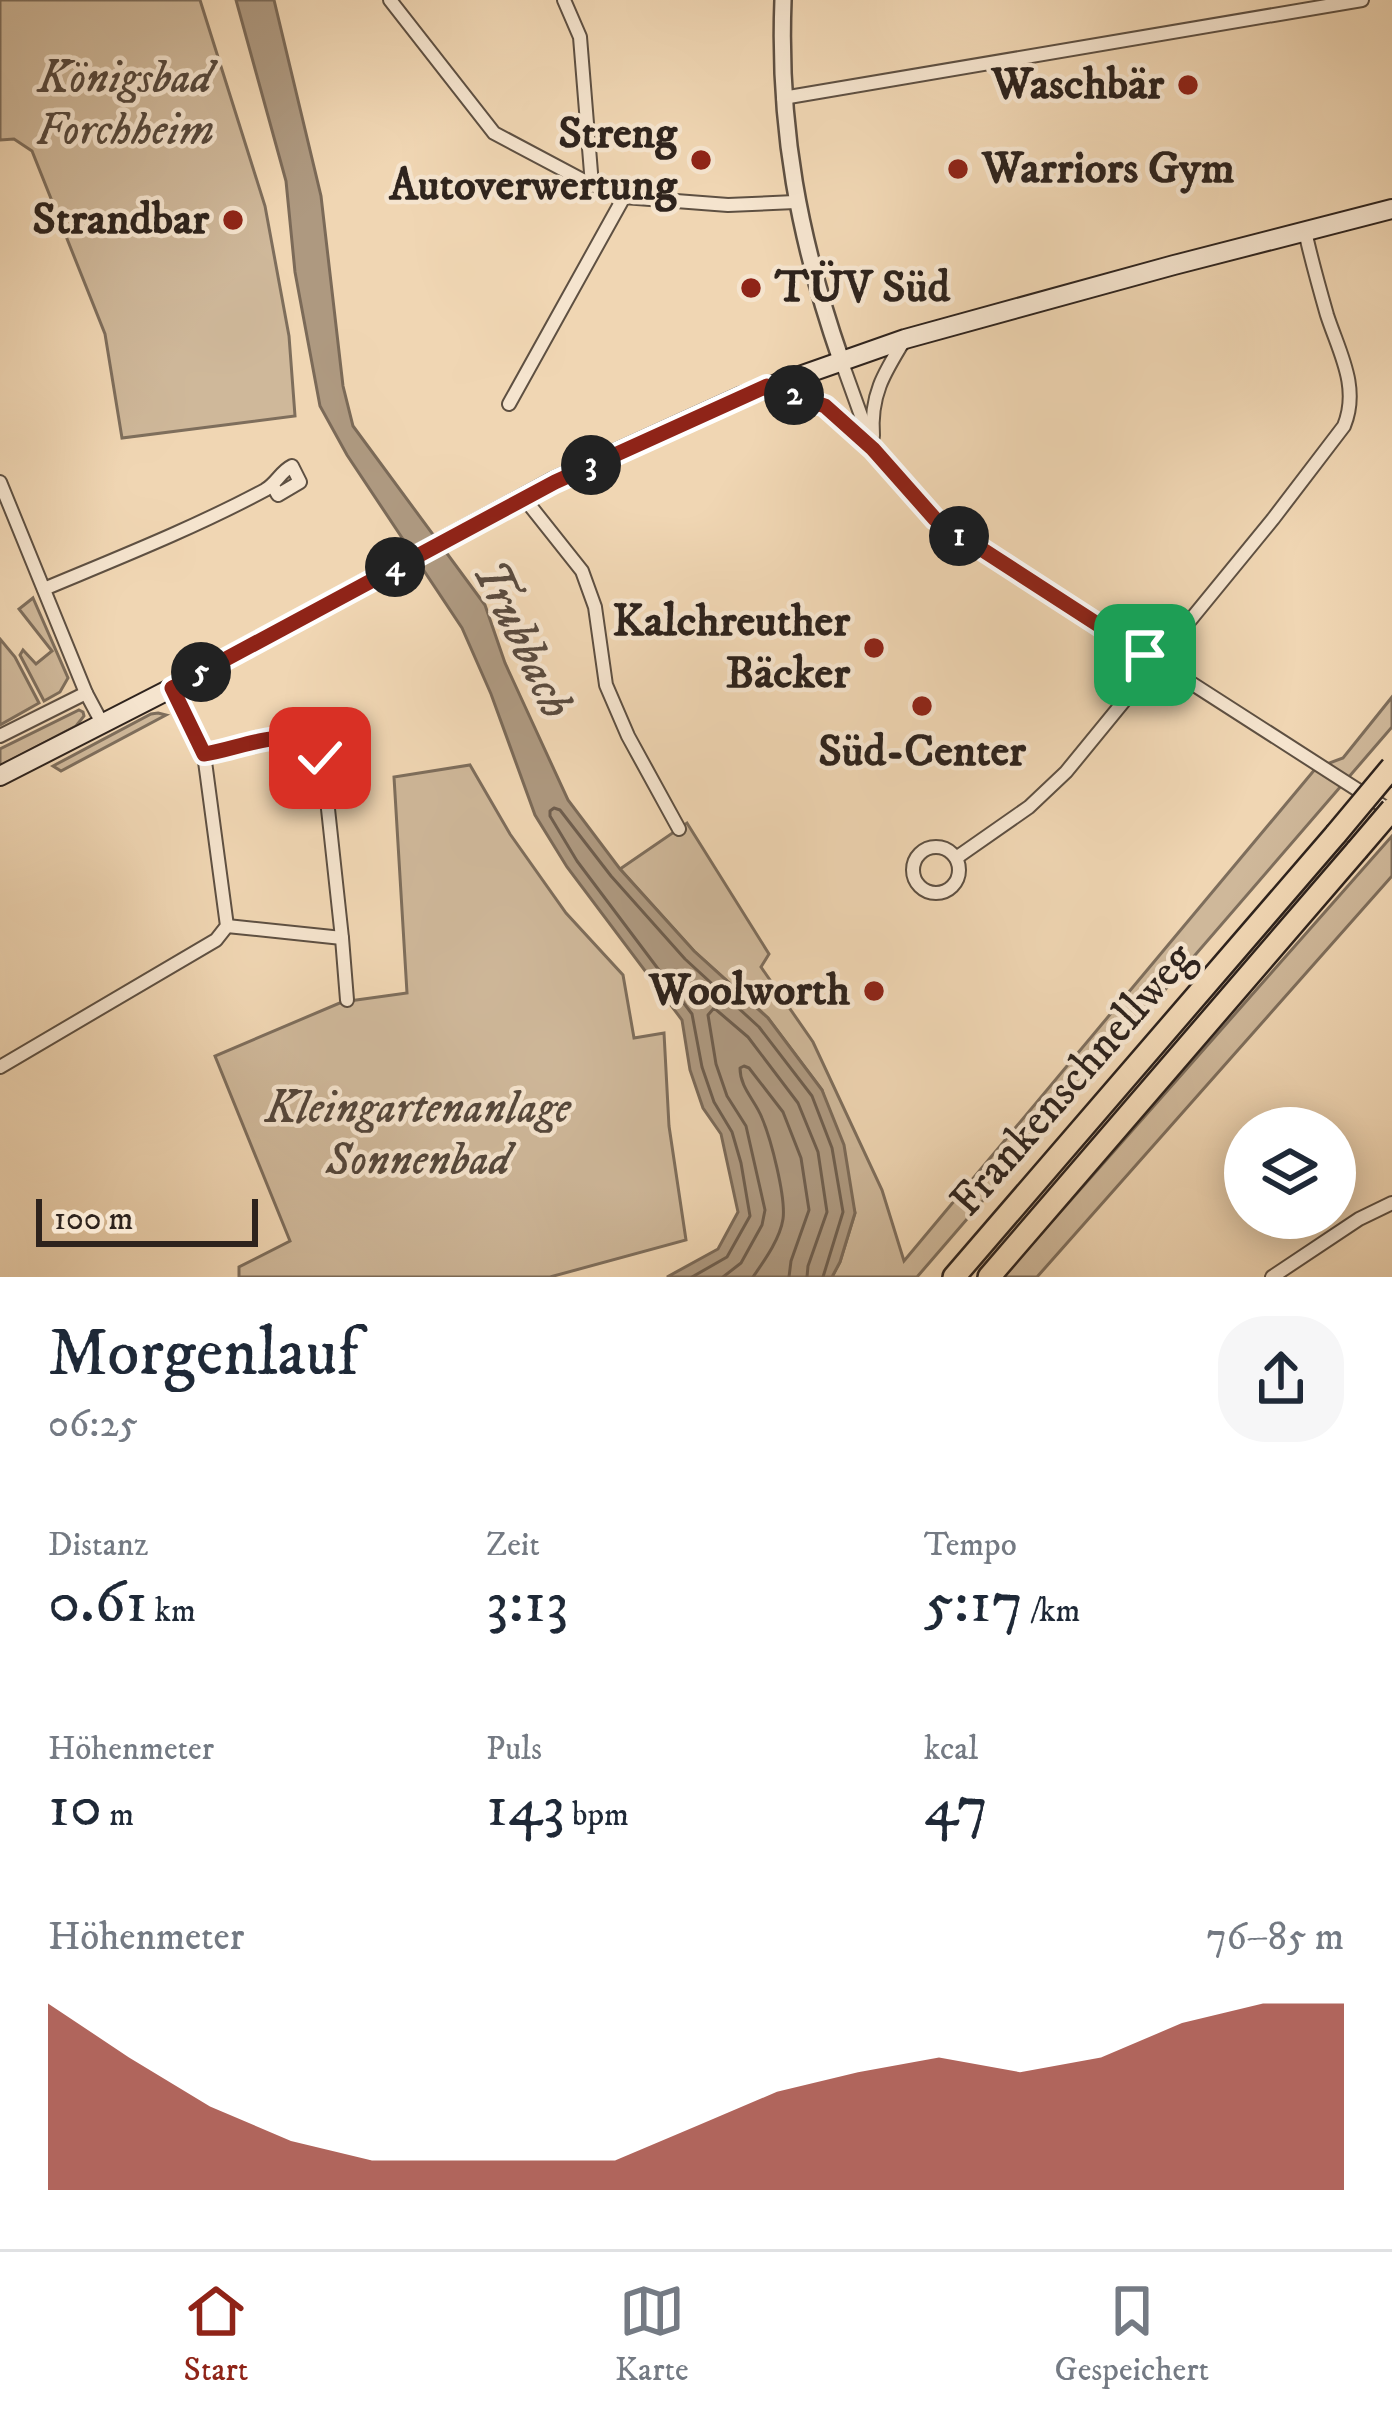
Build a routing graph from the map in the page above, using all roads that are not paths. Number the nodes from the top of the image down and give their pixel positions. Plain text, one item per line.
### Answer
1 (390, 0) edge
2 (565, 0) edge
3 (783, 0) edge
4 (1362, 0) edge
5 (783, 98) junction
6 (592, 185) junction
7 (624, 197) junction
8 (796, 202) junction
9 (1392, 209) edge
10 (1305, 231) junction
11 (905, 339) junction
12 (842, 360) junction
13 (767, 386) junction
14 (509, 404) dead end
15 (873, 449) junction
16 (0, 482) edge
17 (273, 486) dead end
18 (524, 498) junction
19 (44, 589) junction
20 (1156, 662) junction
21 (172, 688) junction
22 (86, 693) junction
23 (102, 723) junction
24 (0, 736) edge
25 (204, 754) junction
26 (1392, 767) edge
27 (0, 776) edge
28 (1392, 811) edge
29 (679, 829) dead end
30 (956, 858) dead end
31 (227, 926) junction
32 (342, 938) junction
33 (347, 1000) dead end
34 (0, 1067) edge
35 (1392, 1203) edge
36 (954, 1277) edge
37 (989, 1277) edge
38 (1272, 1277) edge

1 - 6 street
2 - 6 street
3 - 5 street
4 - 5 street
5 - 8 street
6 - 7 street
7 - 8 street
7 - 14 street
8 - 12 street
9 - 10 main road
10 - 11 main road
10 - 20 street
11 - 12 main road
11 - 15 street
12 - 13 main road
12 - 15 street
13 - 15 street
13 - 18 main road
15 - 20 street
16 - 19 street
17 - 19 street
18 - 21 main road
18 - 29 street
19 - 22 street
20 - 28 street
20 - 30 street
21 - 23 main road
21 - 25 street
22 - 23 street
22 - 24 street
23 - 27 main road
25 - 31 street
25 - 32 street
26 - 36 highway, Frankenschnellweg, bridge
28 - 37 highway, bridge
31 - 32 street
31 - 34 street
32 - 33 street
35 - 38 street

